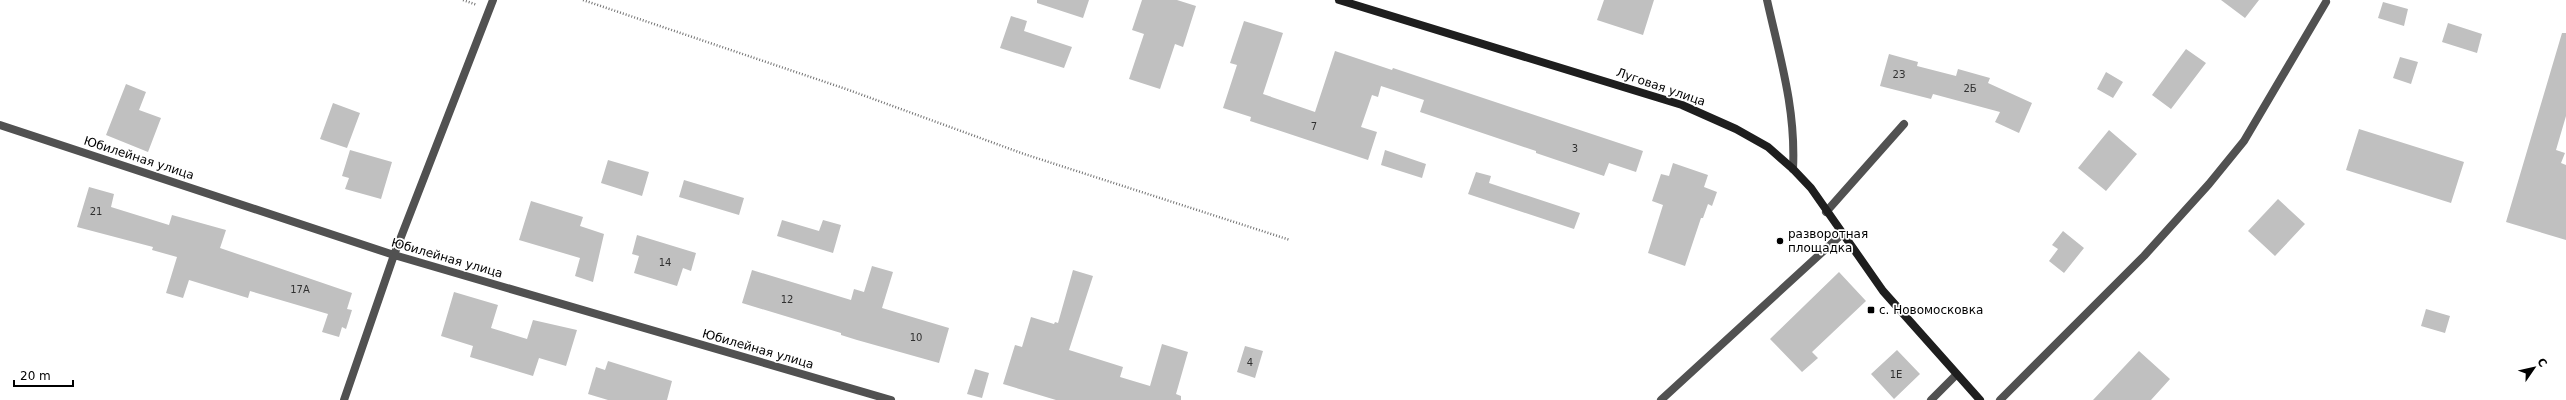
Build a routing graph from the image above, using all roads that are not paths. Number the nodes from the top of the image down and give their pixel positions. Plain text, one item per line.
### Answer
1 (493, 0) edge
2 (1339, 0) edge
3 (1767, 0) edge
4 (2326, 2) dead end
5 (1904, 124) dead end
6 (0, 125) edge
7 (1793, 170) junction
8 (1826, 212) junction
9 (1842, 234) junction
10 (394, 255) junction
11 (1956, 374) junction
12 (344, 400) edge
13 (891, 400) edge
14 (1661, 400) edge
15 (1931, 400) edge
16 (1980, 400) edge
17 (2000, 400) edge

1 - 10 street
2 - 7 street, Луговая улица
3 - 7 street
4 - 17 street
5 - 8 street
6 - 10 street, Юбилейная улица
7 - 8 street, Луговая улица
8 - 9 street, Луговая улица
9 - 11 street, Луговая улица
9 - 14 street
10 - 12 street
10 - 13 street, Юбилейная улица
11 - 15 street
11 - 16 street, Луговая улица

